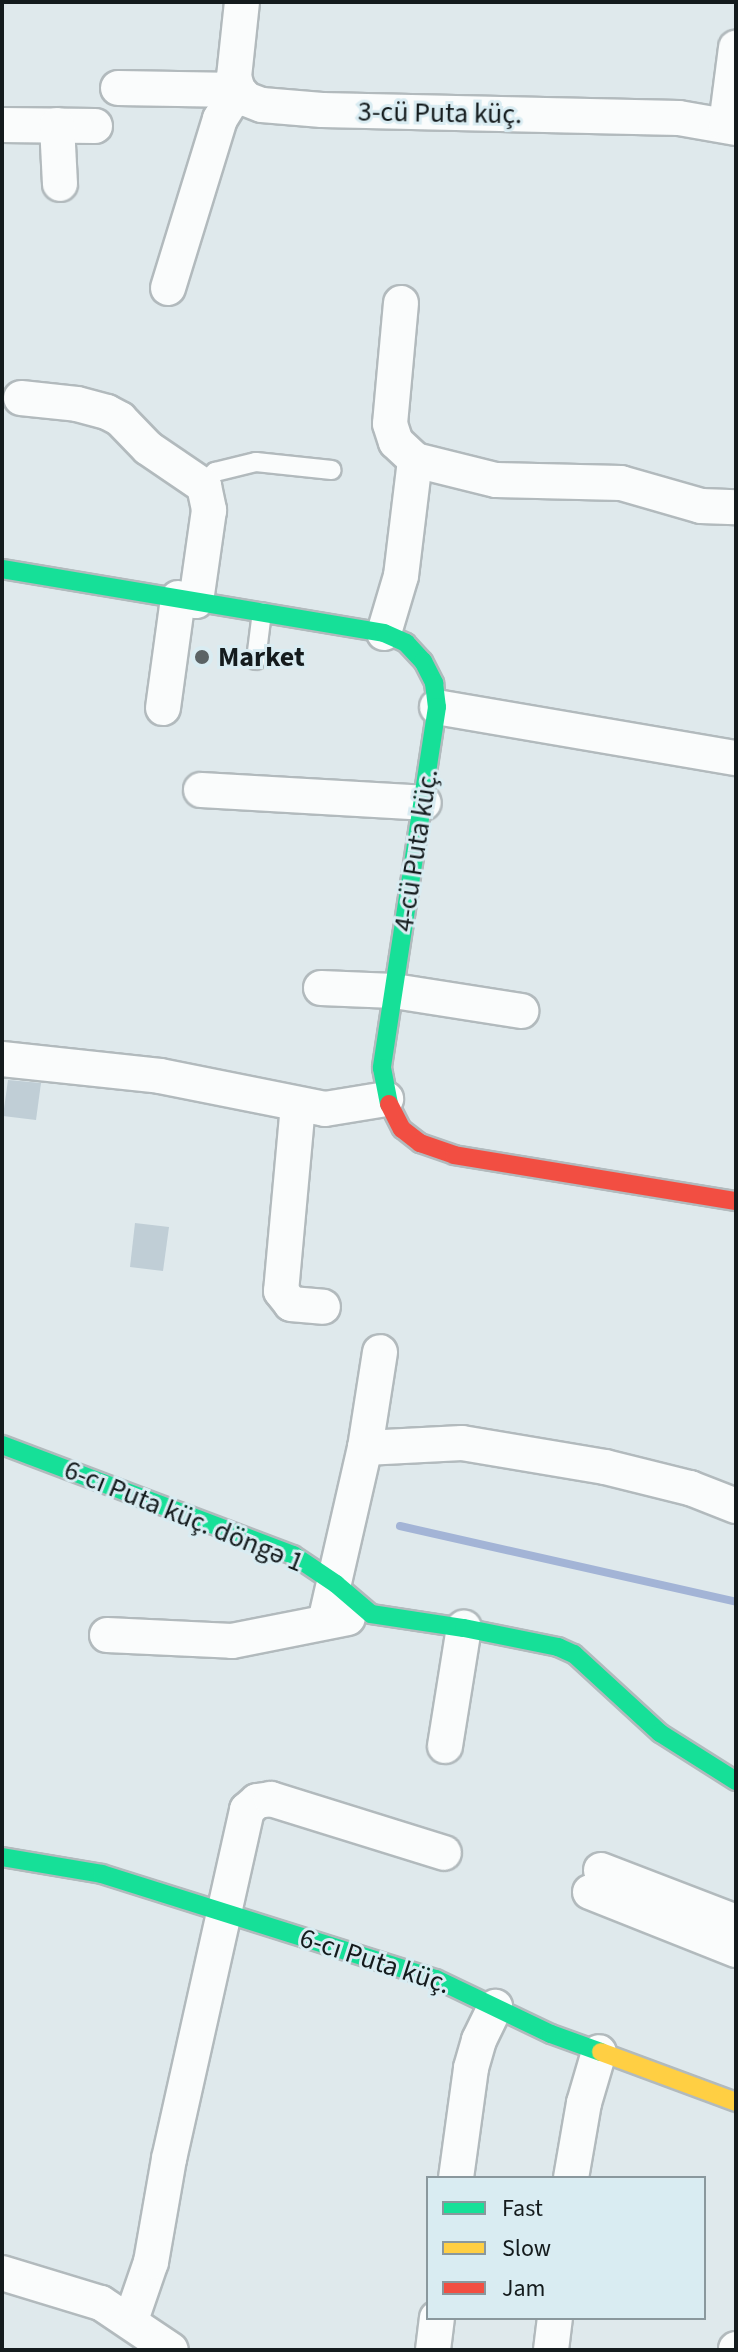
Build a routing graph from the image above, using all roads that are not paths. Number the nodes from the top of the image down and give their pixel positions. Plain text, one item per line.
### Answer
1 (242, 2) edge
2 (736, 48) edge
3 (118, 88) dead end
4 (238, 90) junction
5 (2, 125) edge
6 (57, 125) junction
7 (95, 126) dead end
8 (731, 126) edge
9 (60, 184) dead end
10 (168, 288) dead end
11 (401, 303) dead end
12 (21, 398) dead end
13 (415, 460) junction
14 (332, 470) dead end
15 (204, 486) junction
16 (736, 507) edge
17 (2, 569) edge
18 (187, 600) junction
19 (262, 612) junction
20 (384, 633) junction
21 (256, 660) dead end
22 (437, 707) junction
23 (163, 708) dead end
24 (736, 758) edge
25 (201, 790) dead end
26 (424, 803) junction
27 (321, 988) dead end
28 (394, 991) junction
29 (521, 1011) dead end
30 (2, 1059) edge
31 (386, 1099) junction
32 (298, 1105) junction
33 (736, 1201) edge
34 (323, 1307) dead end
35 (380, 1352) dead end
36 (2, 1445) edge
37 (365, 1448) junction
38 (736, 1506) edge
39 (336, 1584) junction
40 (371, 1614) junction
41 (325, 1622) junction
42 (464, 1628) junction
43 (107, 1635) dead end
44 (445, 1746) dead end
45 (736, 1781) edge
46 (444, 1853) dead end
47 (2, 1857) edge
48 (227, 1912) junction
49 (736, 1922) edge
50 (736, 1950) edge
51 (495, 2007) junction
52 (599, 2052) junction
53 (736, 2102) edge
54 (456, 2176) edge
55 (571, 2176) edge
56 (2, 2273) edge
57 (131, 2320) junction
58 (437, 2320) edge
59 (555, 2320) edge
60 (171, 2350) edge
61 (433, 2350) edge
62 (551, 2350) edge

1 - 4 street
2 - 8 street
3 - 4 street
4 - 8 street, 3-cü Puta küç.
4 - 10 street
5 - 6 street
6 - 7 street
6 - 9 street
11 - 13 street
12 - 15 street
13 - 16 street
13 - 20 street
14 - 15 lane
15 - 18 street
17 - 18 street, 4-cü Puta küç.
18 - 19 street, 4-cü Puta küç.
18 - 23 street
19 - 20 street, 4-cü Puta küç.
19 - 21 lane
20 - 22 street, 4-cü Puta küç.
22 - 24 street
22 - 26 street, 4-cü Puta küç.
25 - 26 street
26 - 28 street, 4-cü Puta küç.
27 - 28 street
28 - 29 street
28 - 31 street, 4-cü Puta küç.
30 - 32 street
31 - 32 street
31 - 33 street, 4-cü Puta küç.
32 - 34 street
35 - 37 street
36 - 39 street, 6-cı Puta küç. döngə 1
37 - 38 street
37 - 39 street
39 - 40 street, 6-cı Puta küç. döngə 1
39 - 41 street
40 - 41 street
40 - 42 street
41 - 43 street
42 - 44 street
42 - 45 street
46 - 48 street
47 - 48 street, 6-cı Puta küç.
48 - 51 street, 6-cı Puta küç.
48 - 57 street
49 - 50 street
51 - 52 street, 6-cı Puta küç.
51 - 54 street
52 - 53 street, 6-cı Puta küç.
52 - 55 street
56 - 57 street
57 - 60 street
58 - 61 street
59 - 62 street

